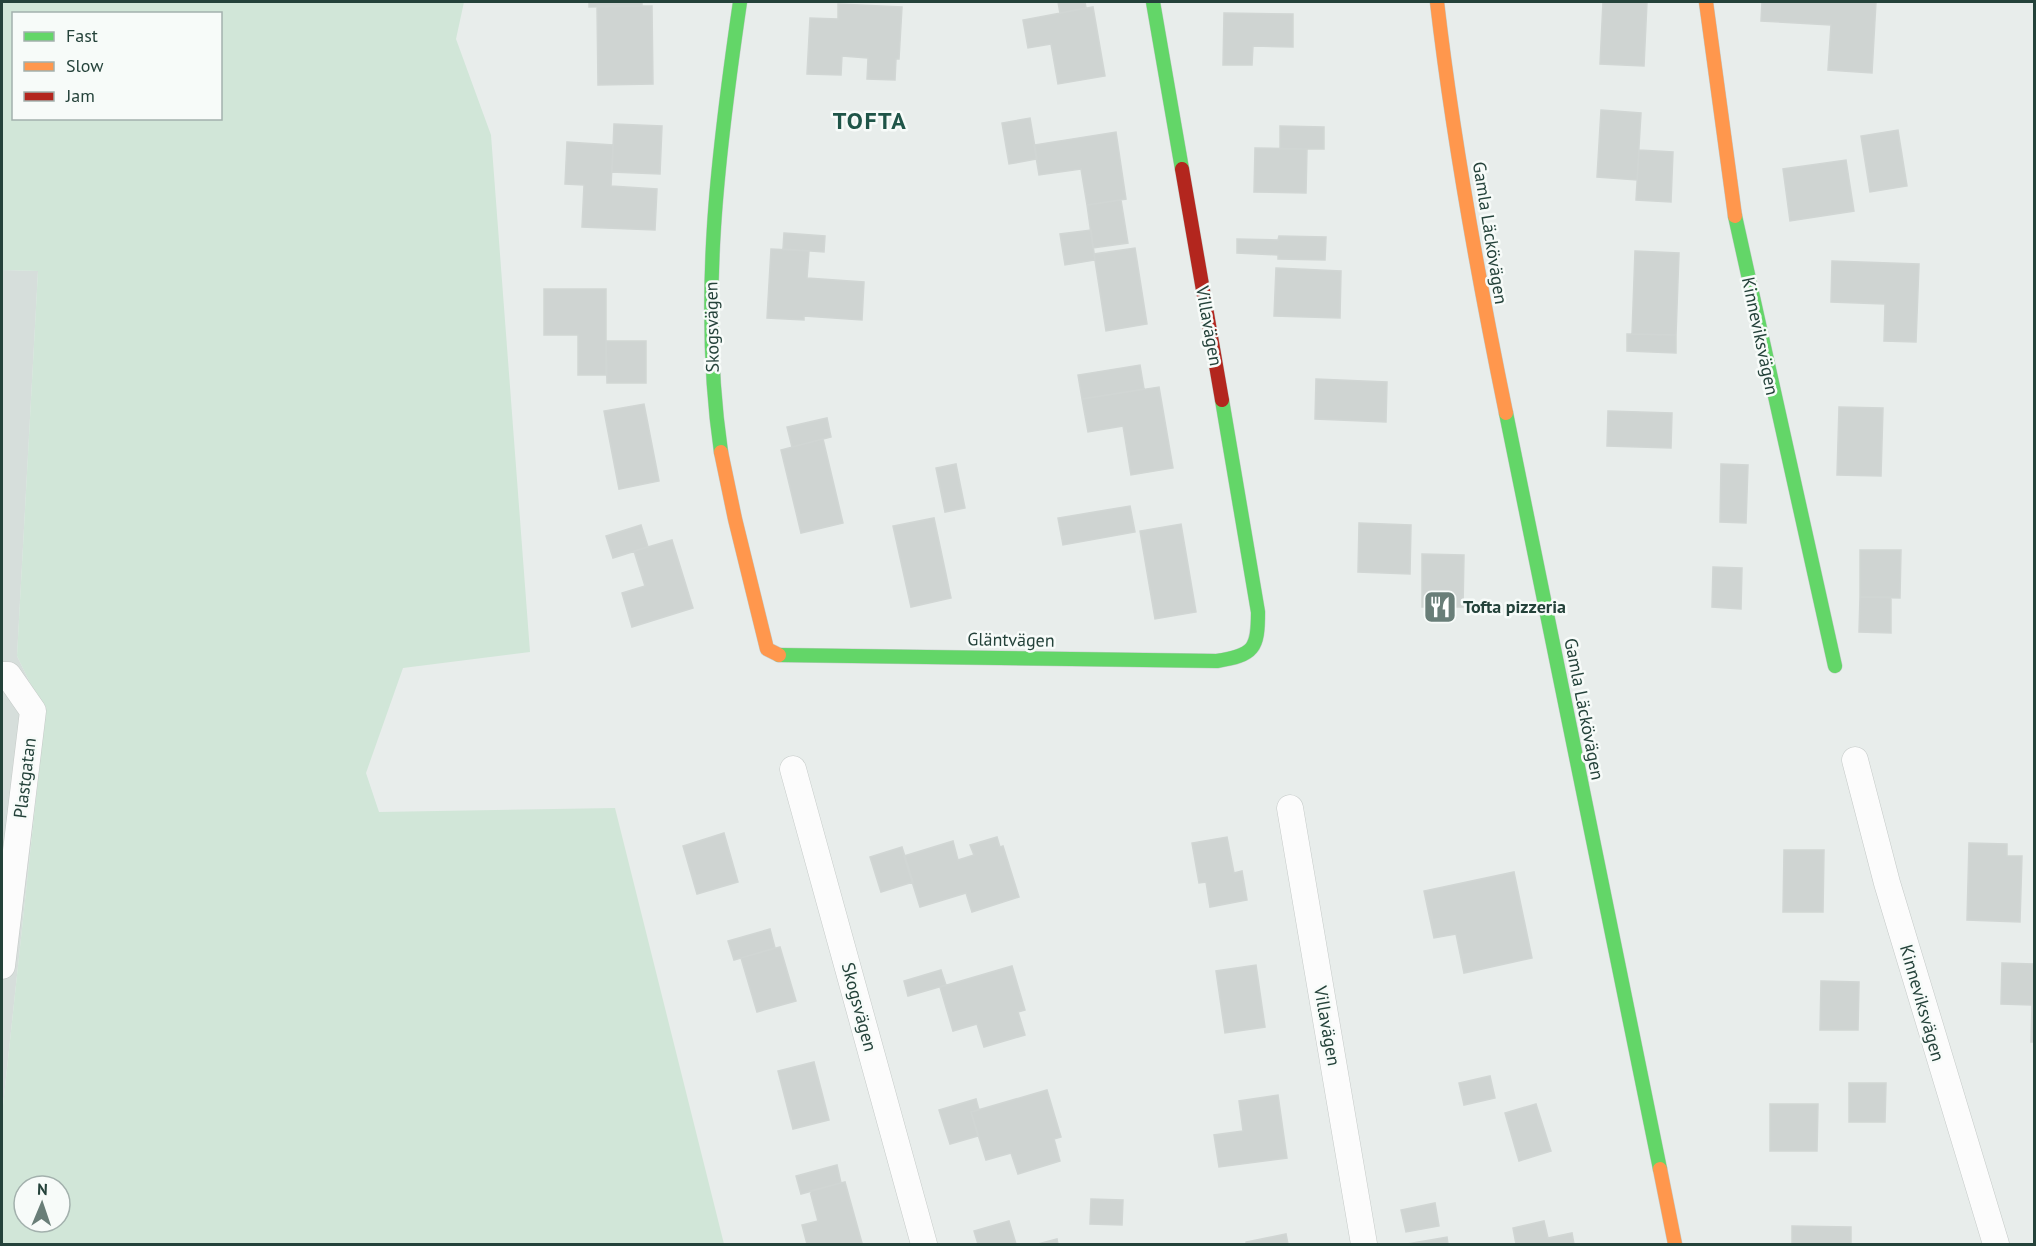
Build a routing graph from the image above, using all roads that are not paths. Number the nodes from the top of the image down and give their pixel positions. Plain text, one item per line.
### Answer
1 (740, 2) edge
2 (1153, 2) edge
3 (1437, 2) edge
4 (1706, 2) edge
5 (767, 649) joint
6 (1254, 650) joint
7 (1835, 666) dead end
8 (2, 675) edge
9 (1855, 760) dead end
10 (793, 769) dead end
11 (1290, 808) dead end
12 (2, 966) edge
13 (924, 1245) edge
14 (1364, 1245) edge
15 (1675, 1245) edge
16 (1995, 1245) edge

1 - 5 street, Skogsvägen
2 - 6 street, Villavägen
3 - 15 street, Gamla Läckövägen
4 - 7 street, Kinneviksvägen
5 - 6 street, Gläntvägen
8 - 12 street, Plastgatan
9 - 16 street, Kinneviksvägen
10 - 13 street, Skogsvägen
11 - 14 street, Villavägen

